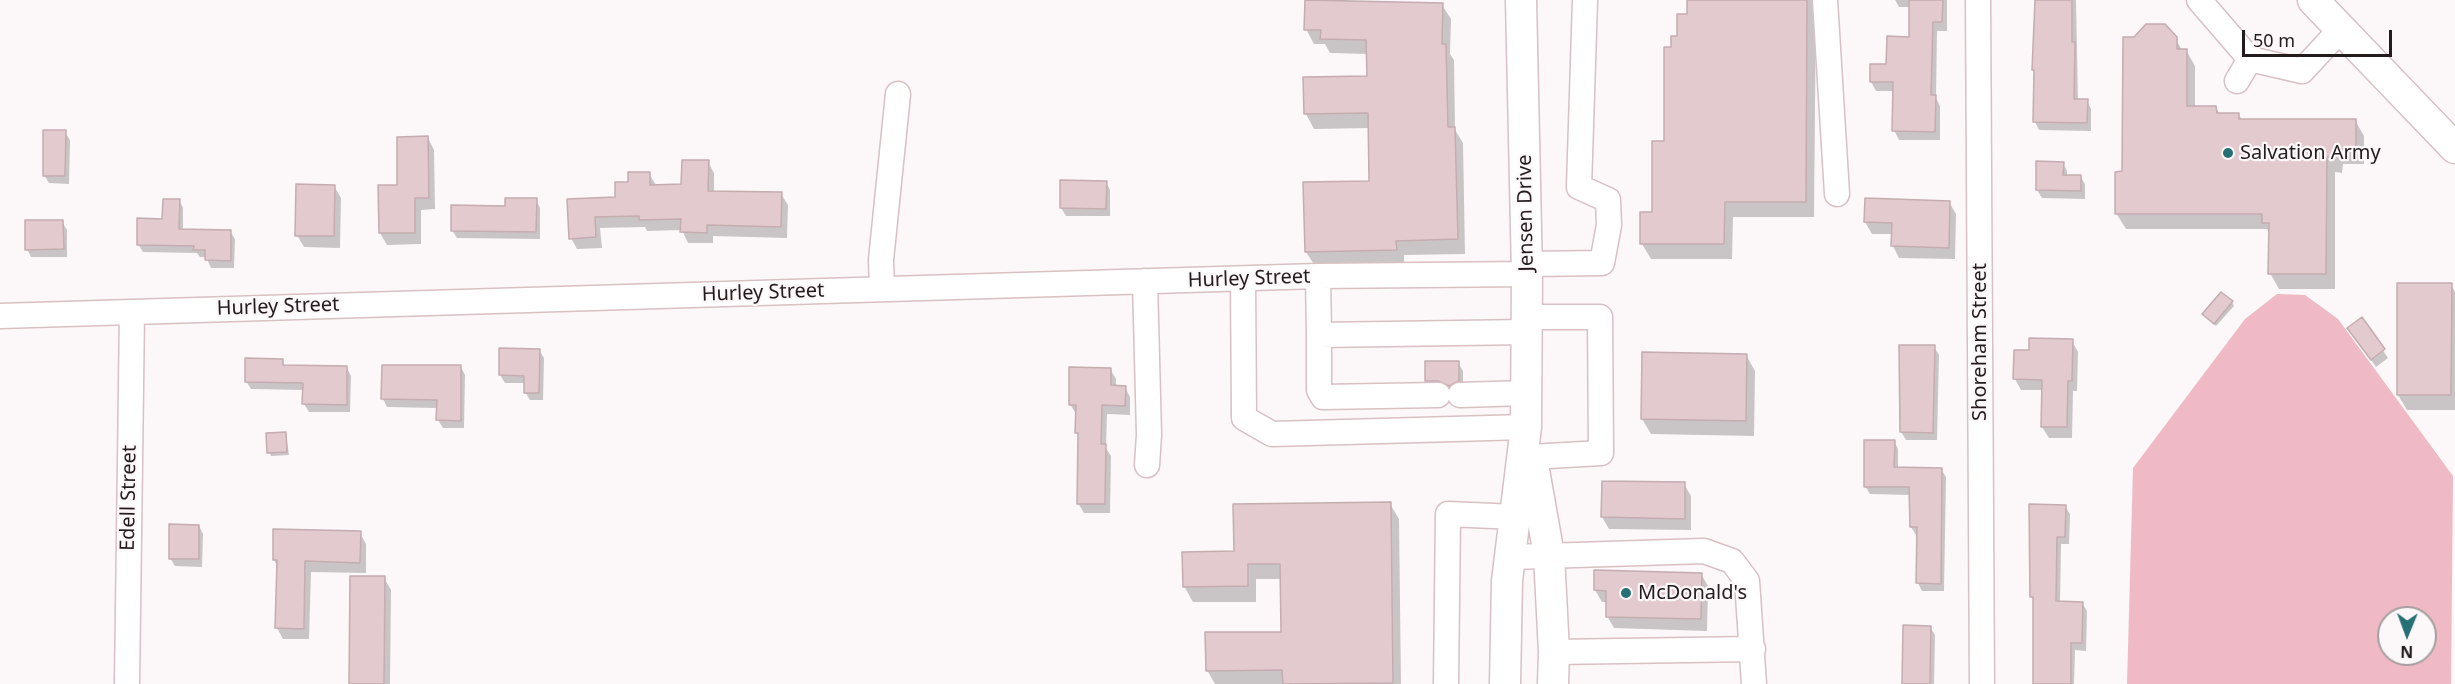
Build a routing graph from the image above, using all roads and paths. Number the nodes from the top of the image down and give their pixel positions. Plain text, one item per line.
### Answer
1 (1521, 0) edge
2 (1585, 0) edge
3 (1825, 0) edge
4 (1978, 0) edge
5 (2199, 0) edge
6 (2313, 0) edge
7 (2341, 29) junction
8 (2250, 59) junction
9 (2236, 81) dead end
10 (898, 94) dead end
11 (2455, 148) edge
12 (1837, 194) dead end
13 (1527, 269) junction
14 (1318, 276) junction
15 (1243, 279) junction
16 (1145, 281) junction
17 (882, 290) junction
18 (132, 312) junction
19 (0, 316) edge
20 (1527, 325) junction
21 (1319, 335) junction
22 (1526, 393) junction
23 (1526, 427) junction
24 (1531, 457) junction
25 (1147, 465) dead end
26 (1516, 517) junction
27 (1549, 555) junction
28 (1512, 557) junction
29 (1753, 649) junction
30 (1554, 652) junction
31 (127, 684) edge
32 (1446, 684) edge
33 (1505, 684) edge
34 (1553, 684) edge
35 (1754, 684) edge
36 (1982, 684) edge

1 - 13 main road, Jensen Drive
2 - 13 street, Hurley Street
3 - 12 street
4 - 36 street, Shoreham Street
5 - 8 street
6 - 7 main road
7 - 8 street
7 - 11 main road
8 - 9 street
10 - 17 street
13 - 14 street, Hurley Street
13 - 20 main road, Jensen Drive
14 - 15 street, Hurley Street
14 - 21 street
15 - 16 street, Hurley Street
15 - 23 street
16 - 17 street, Hurley Street
16 - 25 street
17 - 18 street, Hurley Street
18 - 19 street, Hurley Street
18 - 31 street, Edell Street
20 - 21 street
20 - 22 main road, Jensen Drive
20 - 24 street
21 - 22 street
22 - 23 main road, Jensen Drive
23 - 24 main road, Jensen Drive
23 - 26 main road, Jensen Drive
24 - 27 main road, Jensen Drive
26 - 28 main road, Jensen Drive
26 - 32 street
27 - 28 street
27 - 29 street
27 - 30 main road, Jensen Drive
28 - 33 main road, Jensen Drive
29 - 30 street
29 - 35 street
30 - 34 main road, Jensen Drive

